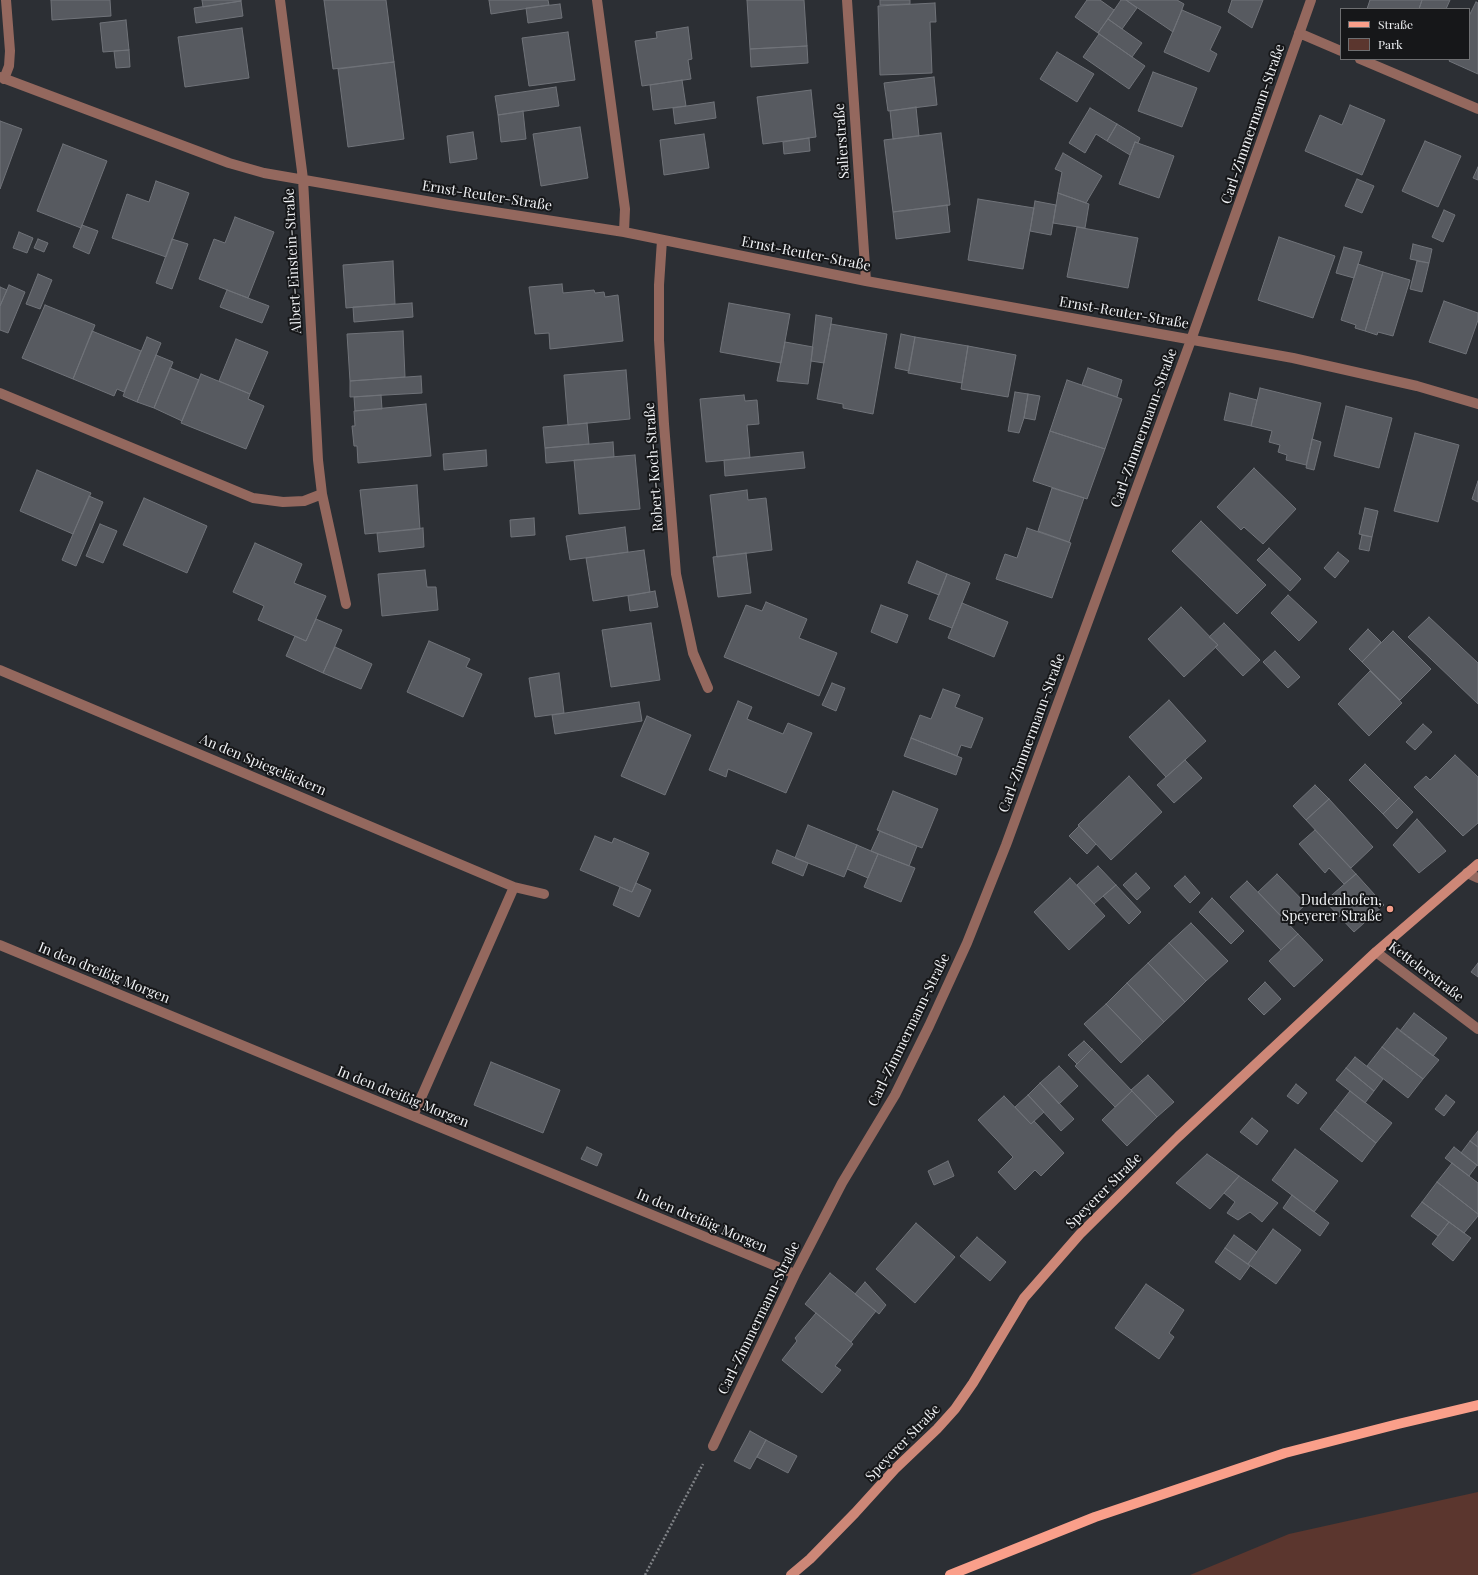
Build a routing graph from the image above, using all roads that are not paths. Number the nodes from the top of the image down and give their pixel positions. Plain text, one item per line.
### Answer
1 (6, 0) edge
2 (280, 0) edge
3 (598, 0) edge
4 (846, 0) edge
5 (1311, 0) edge
6 (1299, 33) junction
7 (1340, 51) edge
8 (1362, 60) edge
9 (2, 78) edge
10 (1478, 109) edge
11 (303, 179) junction
12 (624, 232) junction
13 (662, 240) junction
14 (866, 281) junction
15 (1191, 340) junction
16 (0, 393) edge
17 (1478, 404) edge
18 (322, 494) junction
19 (346, 604) dead end
20 (0, 670) edge
21 (708, 688) dead end
22 (1478, 864) edge
23 (1467, 873) junction
24 (1478, 878) edge
25 (514, 887) junction
26 (544, 894) dead end
27 (0, 945) edge
28 (1376, 952) junction
29 (1478, 1029) edge
30 (413, 1116) junction
31 (795, 1274) junction
32 (1478, 1405) edge
33 (713, 1446) road end
34 (792, 1575) edge
35 (950, 1575) edge

1 - 9 street
2 - 11 street
3 - 12 street
4 - 14 street, Salierstraße
5 - 6 street, Carl-Zimmermann-Straße
6 - 7 street
6 - 15 street, Carl-Zimmermann-Straße
8 - 10 street
9 - 11 street, Albert-Einstein-Straße
11 - 12 street, Ernst-Reuter-Straße
11 - 18 street, Albert-Einstein-Straße
12 - 13 street, Ernst-Reuter-Straße
13 - 14 street, Ernst-Reuter-Straße
13 - 21 street, Robert-Koch-Straße
14 - 15 street, Ernst-Reuter-Straße
15 - 17 street, Ernst-Reuter-Straße
15 - 31 street, Carl-Zimmermann-Straße
16 - 18 street
18 - 19 street, Albert-Einstein-Straße
20 - 25 street, An den Spiegeläckern
22 - 23 main road, Speyerer Straße
23 - 24 street
23 - 28 main road, Speyerer Straße
25 - 26 street, An den Spiegeläckern
25 - 30 street
27 - 30 street, In den dreißig Morgen
28 - 29 street, Kettelerstraße
28 - 34 main road, Speyerer Straße
30 - 31 street, In den dreißig Morgen
31 - 33 street, Carl-Zimmermann-Straße
32 - 35 main road

